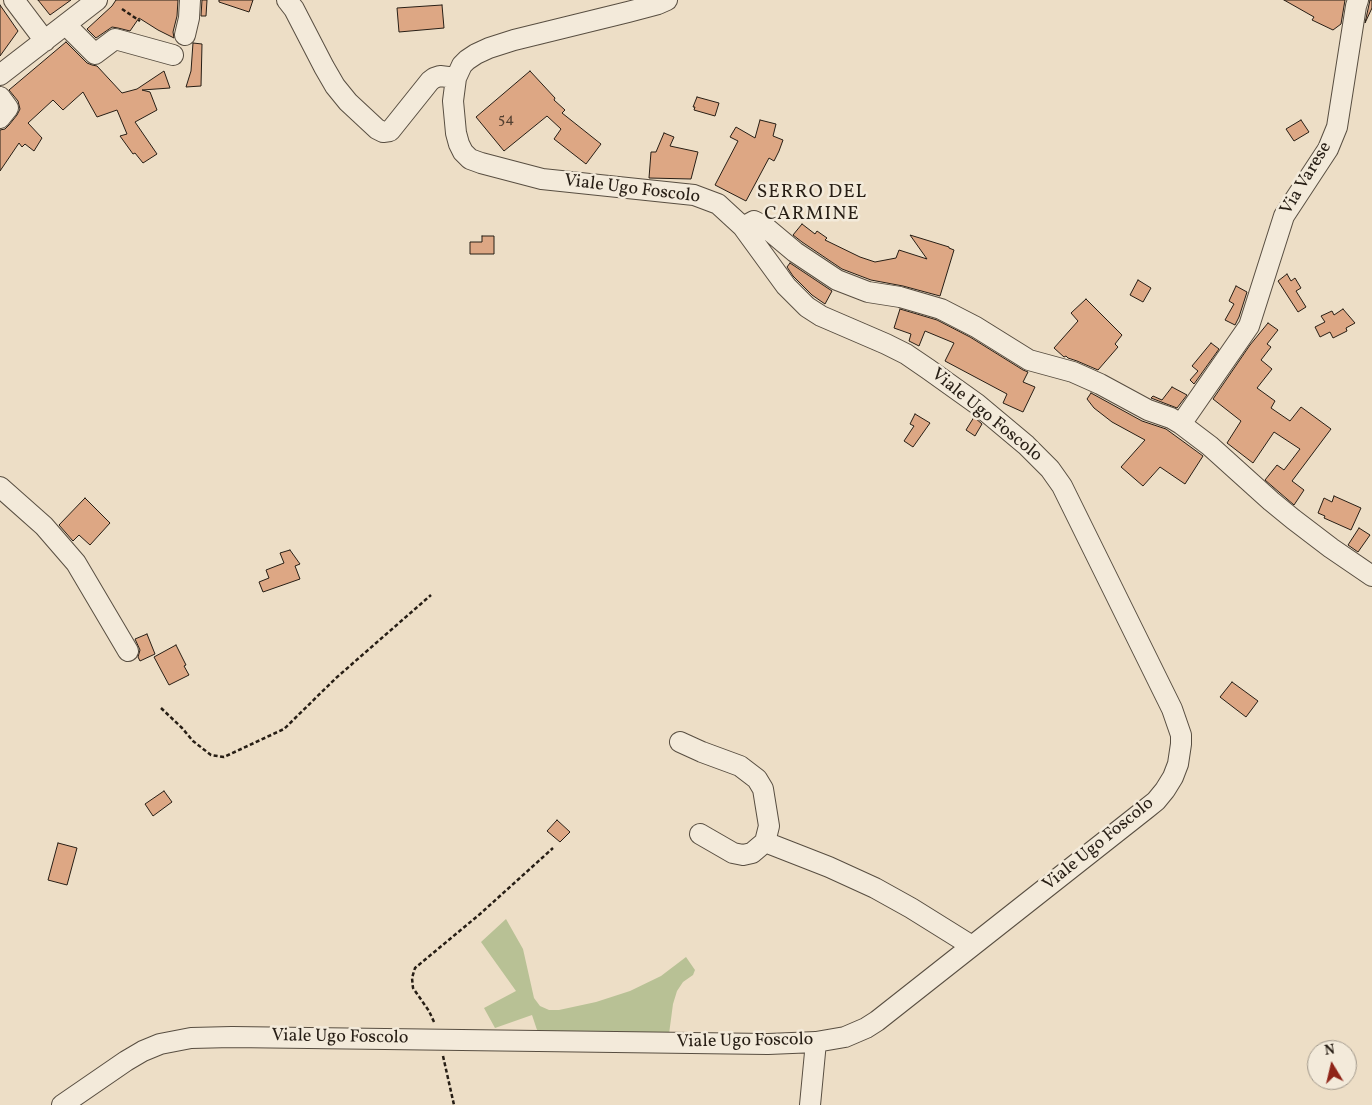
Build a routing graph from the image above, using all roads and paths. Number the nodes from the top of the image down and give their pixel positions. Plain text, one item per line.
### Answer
1 (14, 0) edge
2 (97, 0) edge
3 (190, 0) edge
4 (287, 0) edge
5 (667, 0) edge
6 (1358, 0) edge
7 (122, 9) dead end
8 (140, 21) dead end
9 (66, 25) junction
10 (185, 35) dead end
11 (45, 41) junction
12 (173, 55) dead end
13 (0, 75) edge
14 (456, 78) junction
15 (0, 97) edge
16 (0, 118) edge
17 (743, 227) junction
18 (1181, 424) junction
19 (0, 487) edge
20 (1372, 576) edge
21 (431, 595) dead end
22 (128, 651) dead end
23 (161, 708) dead end
24 (680, 742) dead end
25 (700, 834) dead end
26 (765, 842) junction
27 (553, 848) dead end
28 (972, 946) junction
29 (437, 1039) junction
30 (816, 1042) junction
31 (62, 1105) edge
32 (454, 1105) edge
33 (810, 1105) edge

1 - 11 street
2 - 9 street
3 - 10 street
4 - 14 street
5 - 14 street
6 - 18 street, Via Varese
7 - 8 path
9 - 11 street
9 - 12 street
11 - 13 street
14 - 17 street, Viale Ugo Foscolo
15 - 16 street
17 - 18 street
17 - 28 street, Viale Ugo Foscolo
18 - 20 street
19 - 22 street
21 - 23 path
24 - 26 street
25 - 26 street
26 - 28 street
27 - 29 path
28 - 30 street, Viale Ugo Foscolo
29 - 30 street, Viale Ugo Foscolo
29 - 31 street, Viale Ugo Foscolo
29 - 32 path
30 - 33 street

